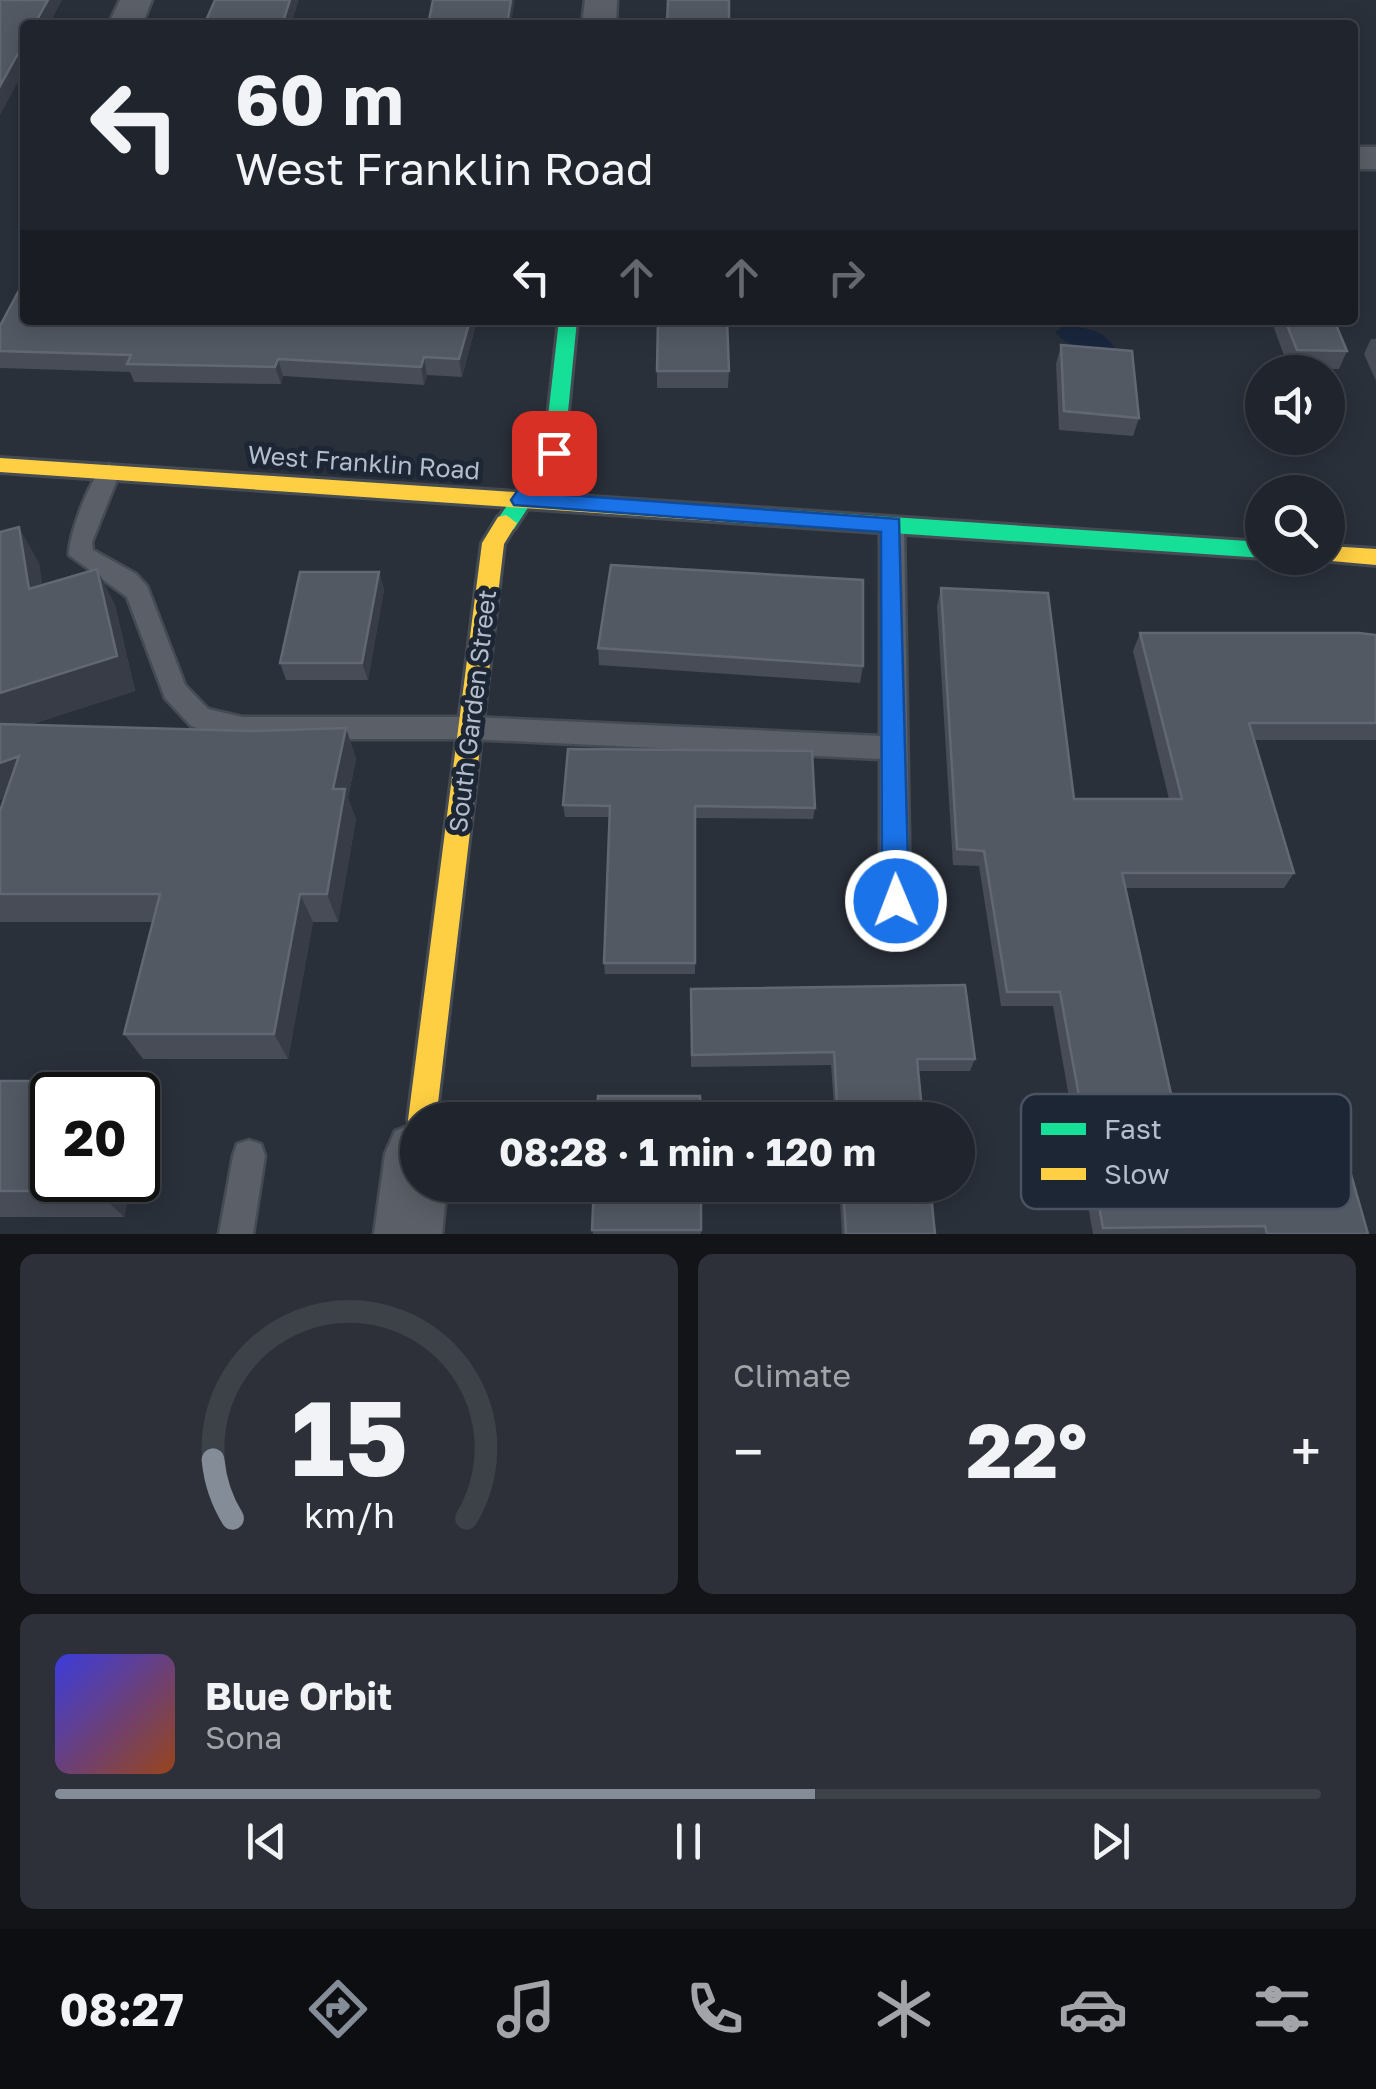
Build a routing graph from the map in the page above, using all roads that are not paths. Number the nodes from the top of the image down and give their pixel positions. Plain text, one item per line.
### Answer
1 (567, 325) edge
2 (0, 466) edge
3 (109, 472) junction
4 (522, 500) junction
5 (892, 525) junction
6 (1245, 549) edge
7 (1345, 555) edge
8 (1376, 557) edge
9 (470, 728) junction
10 (894, 748) junction
11 (896, 901) dead end
12 (424, 1102) edge
13 (249, 1156) dead end
14 (412, 1202) edge
15 (236, 1234) edge
16 (408, 1234) edge

1 - 4 street, South Garden Street
2 - 3 street, West Franklin Road
3 - 4 street, West Franklin Road
3 - 9 lane
4 - 5 street, West Franklin Road
4 - 9 street, South Garden Street
5 - 6 street, West Franklin Road
5 - 10 lane
7 - 8 street
9 - 10 lane
9 - 12 street, South Garden Street
10 - 11 lane
13 - 15 lane
14 - 16 street

